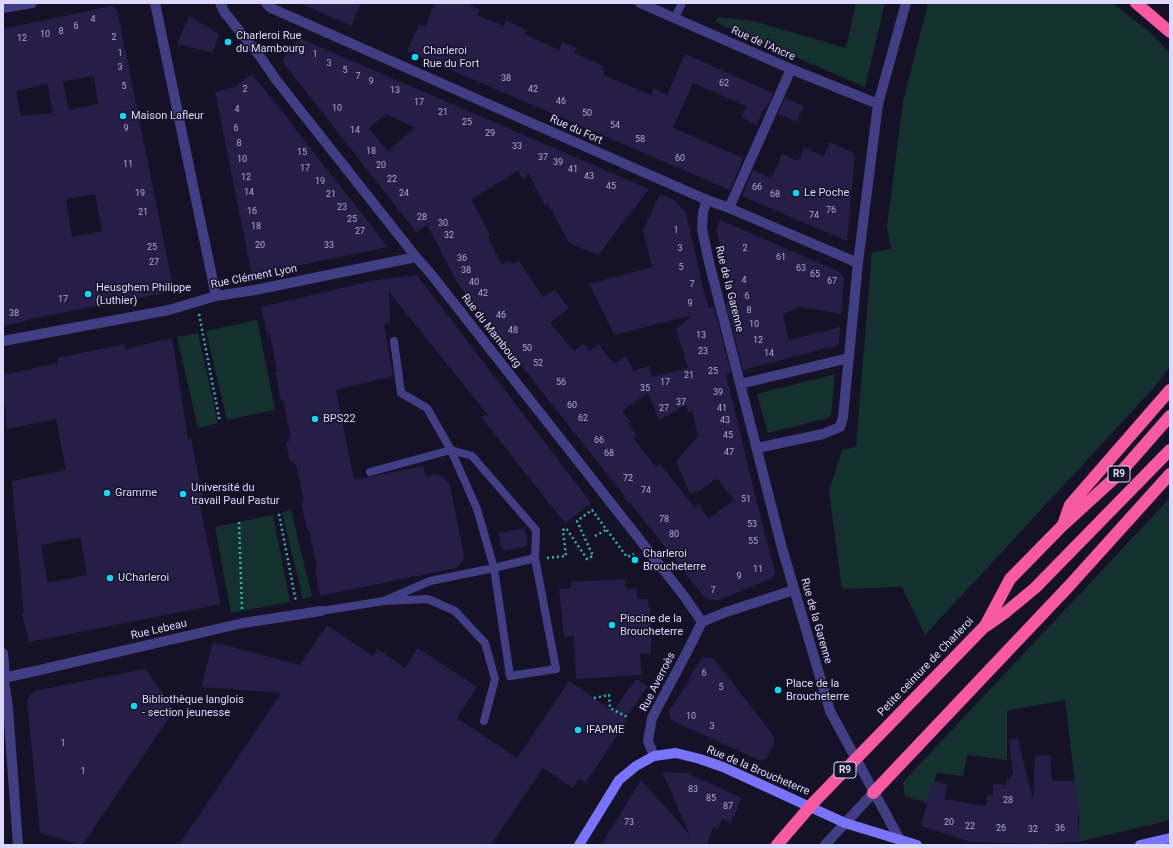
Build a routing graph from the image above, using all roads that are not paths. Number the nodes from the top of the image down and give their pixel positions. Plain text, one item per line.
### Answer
1 (32, 3) edge
2 (155, 3) edge
3 (220, 3) edge
4 (266, 3) edge
5 (640, 3) edge
6 (682, 3) edge
7 (906, 3) edge
8 (1136, 3) edge
9 (3, 8) edge
10 (675, 18) junction
11 (1170, 32) edge
12 (791, 69) junction
13 (878, 104) junction
14 (707, 200) junction
15 (729, 208) junction
16 (416, 257) junction
17 (858, 263) junction
18 (216, 296) junction
19 (394, 340) dead end
20 (3, 341) edge
21 (849, 358) junction
22 (740, 384) junction
23 (1170, 390) edge
24 (1170, 416) edge
25 (757, 448) junction
26 (451, 450) junction
27 (1170, 450) edge
28 (370, 472) dead end
29 (1170, 474) edge
30 (1062, 526) junction
31 (535, 558) junction
32 (494, 568) junction
33 (794, 590) junction
34 (384, 600) junction
35 (321, 611) joint
36 (702, 622) junction
37 (985, 626) junction
38 (3, 653) edge
39 (4, 677) edge
40 (484, 720) dead end
41 (654, 756) junction
42 (873, 793) junction
43 (845, 823) junction
44 (1170, 838) edge
45 (900, 840) junction
46 (18, 845) edge
47 (579, 845) edge
48 (777, 845) edge
49 (825, 845) edge
50 (917, 845) edge
51 (1140, 845) edge

1 - 9 street
2 - 18 street
3 - 16 street, Rue du Mambourg
4 - 14 street, Rue du Fort
5 - 10 street, Rue de l'Ancre
6 - 10 lane
7 - 13 street
8 - 11 highway
10 - 12 street, Rue de l'Ancre
12 - 13 street, Rue de l'Ancre
12 - 15 street
13 - 17 street
14 - 15 street, Rue du Fort
14 - 22 street, Rue de la Garenne
15 - 17 street, Rue du Fort
16 - 18 street, Rue Clément Lyon
16 - 36 street, Rue du Mambourg
17 - 21 street
18 - 20 street, Rue Clément Lyon
19 - 26 lane
21 - 22 street
21 - 25 street
22 - 25 street, Rue de la Garenne
23 - 30 highway
24 - 30 highway, Petite ceinture de Charleroi / R9
25 - 33 street, Rue de la Garenne
26 - 28 lane
26 - 31 lane
26 - 32 lane
27 - 37 highway
29 - 42 highway
30 - 37 highway, Petite ceinture de Charleroi / R9
31 - 32 lane
31 - 32 lane
32 - 34 lane
33 - 36 street
33 - 42 street, Rue de la Garenne
34 - 35 lane
34 - 40 lane
35 - 39 street, Rue Lebeau
36 - 41 street, Rue Averroès
37 - 48 highway, Petite ceinture de Charleroi / R9, bridge
38 - 39 street
39 - 46 street
41 - 43 main road, Rue de la Broucheterre
41 - 47 main road, Rue de la Broucheterre
42 - 43 street
42 - 45 street, Rue de la Garenne
43 - 45 main road, Rue de la Broucheterre
43 - 49 street
44 - 51 main road
45 - 50 main road, Rue de la Broucheterre

